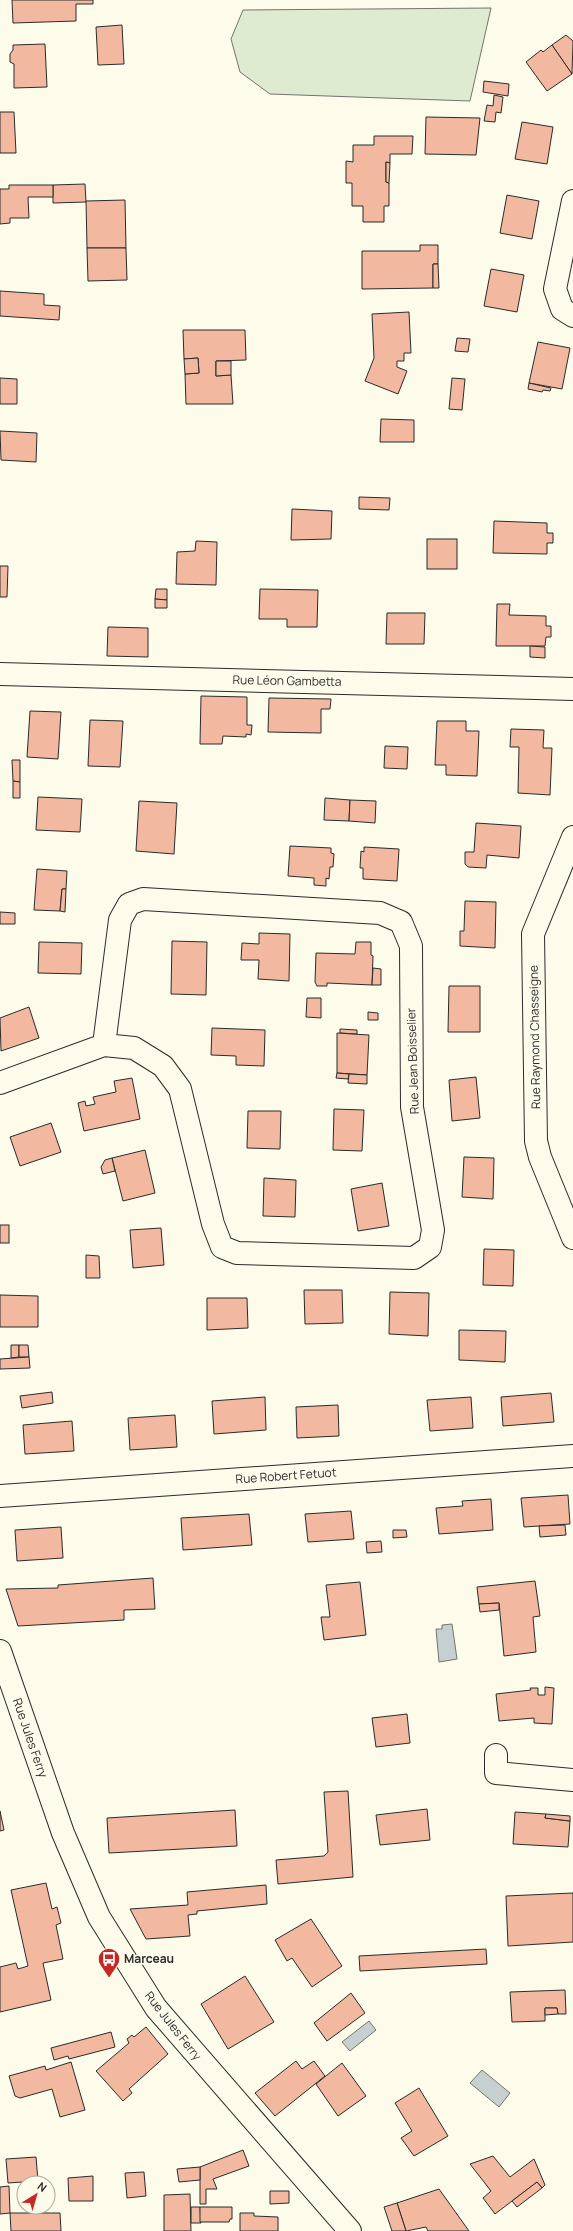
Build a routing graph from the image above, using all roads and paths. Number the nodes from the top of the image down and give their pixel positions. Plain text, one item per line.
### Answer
1 (573, 201) edge
2 (573, 316) edge
3 (0, 674) edge
4 (573, 689) edge
5 (573, 837) edge
6 (104, 1045) junction
7 (0, 1083) edge
8 (573, 1238) edge
9 (573, 1456) edge
10 (0, 1496) edge
11 (0, 1652) edge
12 (496, 1755) dead end
13 (573, 1780) edge
14 (350, 2231) edge

1 - 2 street
3 - 4 street, Rue Léon Gambetta
5 - 8 street, Rue Raymond Chasseigne
6 - 6 street, Rue Jean Boisselier
6 - 7 street, Rue Jean Boisselier
9 - 10 street, Rue Robert Fetuot
11 - 14 street, Rue Jules Ferry
12 - 13 street

